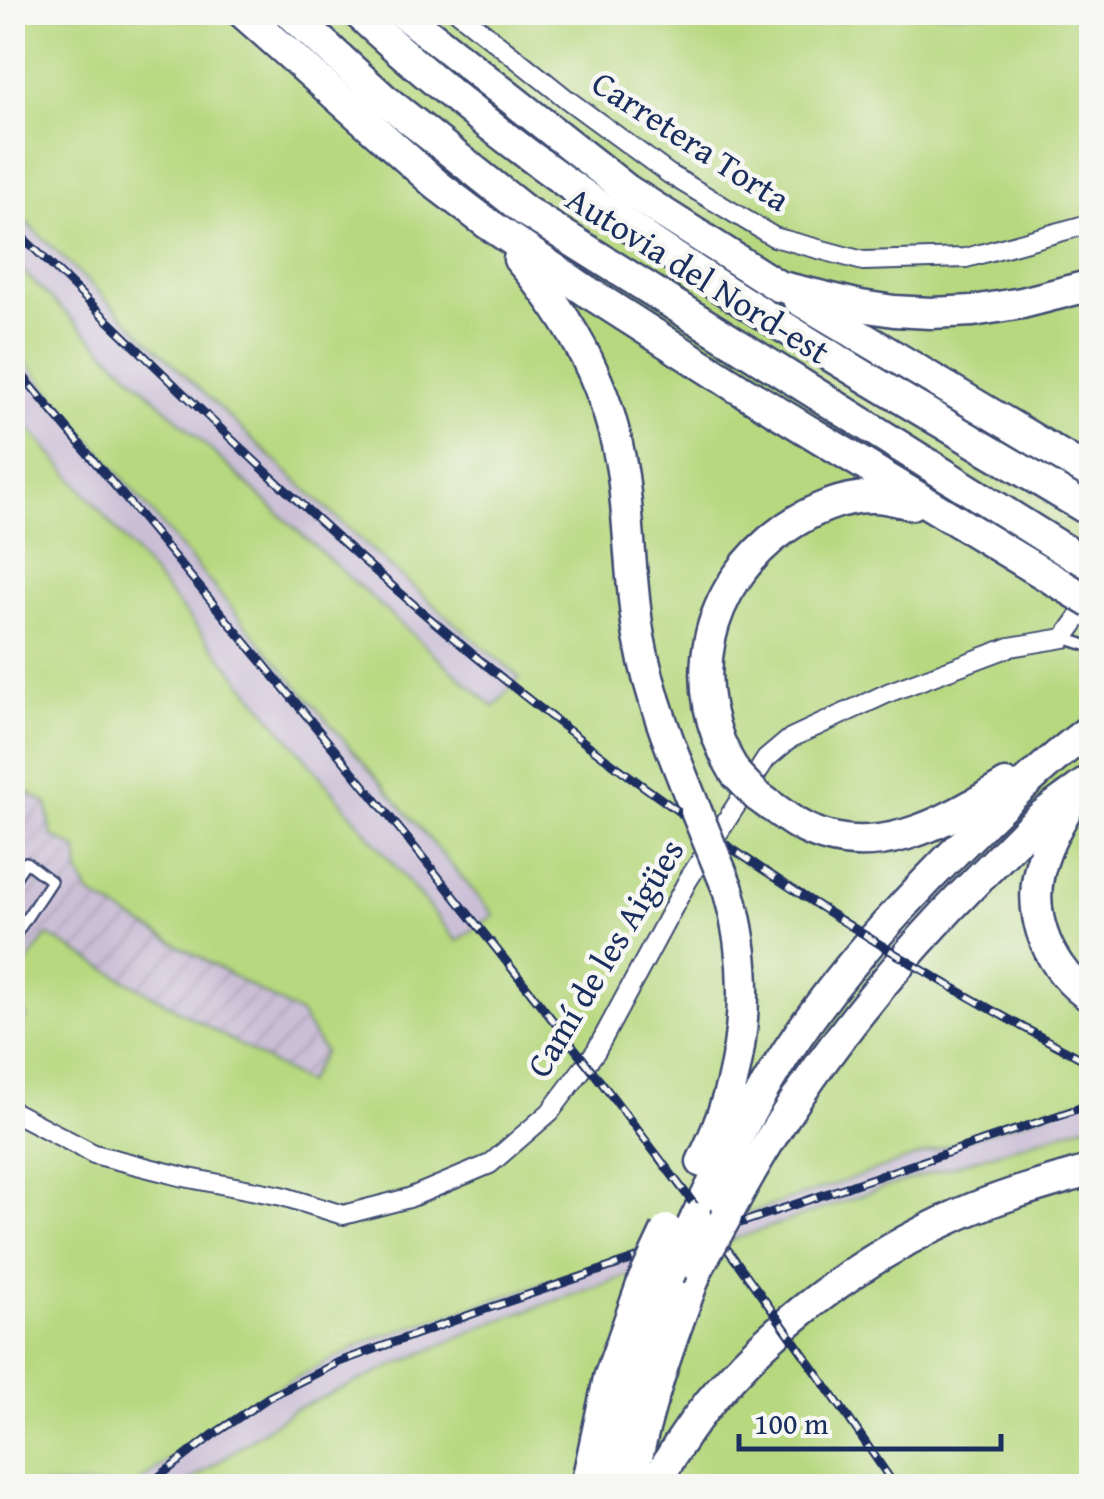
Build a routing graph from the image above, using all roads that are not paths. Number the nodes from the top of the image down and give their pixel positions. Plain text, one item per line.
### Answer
1 (242, 12) edge
2 (289, 12) edge
3 (357, 12) edge
4 (401, 12) edge
5 (458, 12) edge
6 (487, 222) junction
7 (1092, 223) edge
8 (1092, 285) edge
9 (778, 286) junction
10 (1092, 474) edge
11 (933, 508) junction
12 (1092, 512) edge
13 (1087, 564) edge
14 (1092, 601) edge
15 (1064, 638) junction
16 (1092, 647) edge
17 (1092, 728) edge
18 (1056, 755) junction
19 (1084, 785) edge
20 (12, 882) edge
21 (12, 940) edge
22 (1092, 998) edge
23 (12, 1111) edge
24 (1092, 1170) edge
25 (711, 1217) junction
26 (671, 1274) junction
27 (586, 1486) edge
28 (607, 1486) edge
29 (631, 1486) edge
30 (654, 1486) edge

1 - 6 highway
2 - 13 highway, Autovia del Nord-est
3 - 12 highway, Autovia del Nord-est
4 - 9 highway
5 - 7 street, Carretera Torta
6 - 11 highway
6 - 26 highway, bridge
8 - 9 highway
9 - 10 highway
11 - 14 highway, bridge
11 - 18 highway, bridge
14 - 15 street
15 - 16 lane
15 - 23 street, Camí de les Aigües
17 - 18 highway
18 - 25 highway
19 - 22 highway
19 - 25 highway
20 - 21 lane
24 - 30 highway
25 - 26 highway, bridge
26 - 27 highway
26 - 28 highway
26 - 29 highway

